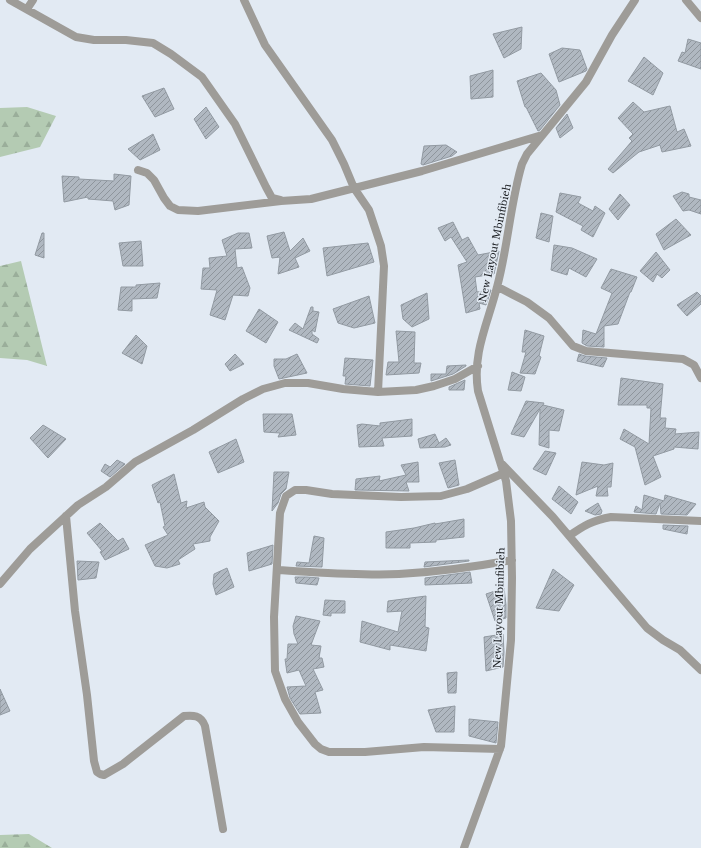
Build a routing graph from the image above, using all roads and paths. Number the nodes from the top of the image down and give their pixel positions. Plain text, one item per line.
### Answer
1 (10, 0) edge
2 (34, 0) edge
3 (244, 0) edge
4 (634, 0) edge
5 (686, 0) edge
6 (27, 9) junction
7 (701, 18) edge
8 (542, 135) junction
9 (138, 170) dead end
10 (354, 188) junction
11 (281, 200) junction
12 (498, 287) junction
13 (478, 366) junction
14 (701, 378) edge
15 (378, 392) junction
16 (500, 462) junction
17 (504, 473) junction
18 (66, 516) junction
19 (701, 521) edge
20 (569, 536) junction
21 (512, 560) junction
22 (276, 570) junction
23 (0, 584) edge
24 (701, 670) edge
25 (500, 749) junction
26 (223, 829) dead end
27 (464, 848) edge

1 - 6 street
2 - 6 street
3 - 10 street
4 - 8 street, New Layout Mbinfibieh
5 - 7 street
6 - 11 street
8 - 10 street
8 - 12 street, New Layout Mbinfibieh
9 - 11 street
10 - 11 street
10 - 15 street
12 - 13 street, New Layout Mbinfibieh
12 - 14 street
13 - 15 street
13 - 16 street, New Layout Mbinfibieh
15 - 18 street
16 - 17 street, New Layout Mbinfibieh
16 - 20 street
17 - 21 street, New Layout Mbinfibieh
17 - 22 street
18 - 23 street
18 - 26 street
19 - 20 street
20 - 24 street
21 - 22 street
21 - 25 street, New Layout Mbinfibieh
22 - 25 street
25 - 27 street, New Layout Mbinfibieh

